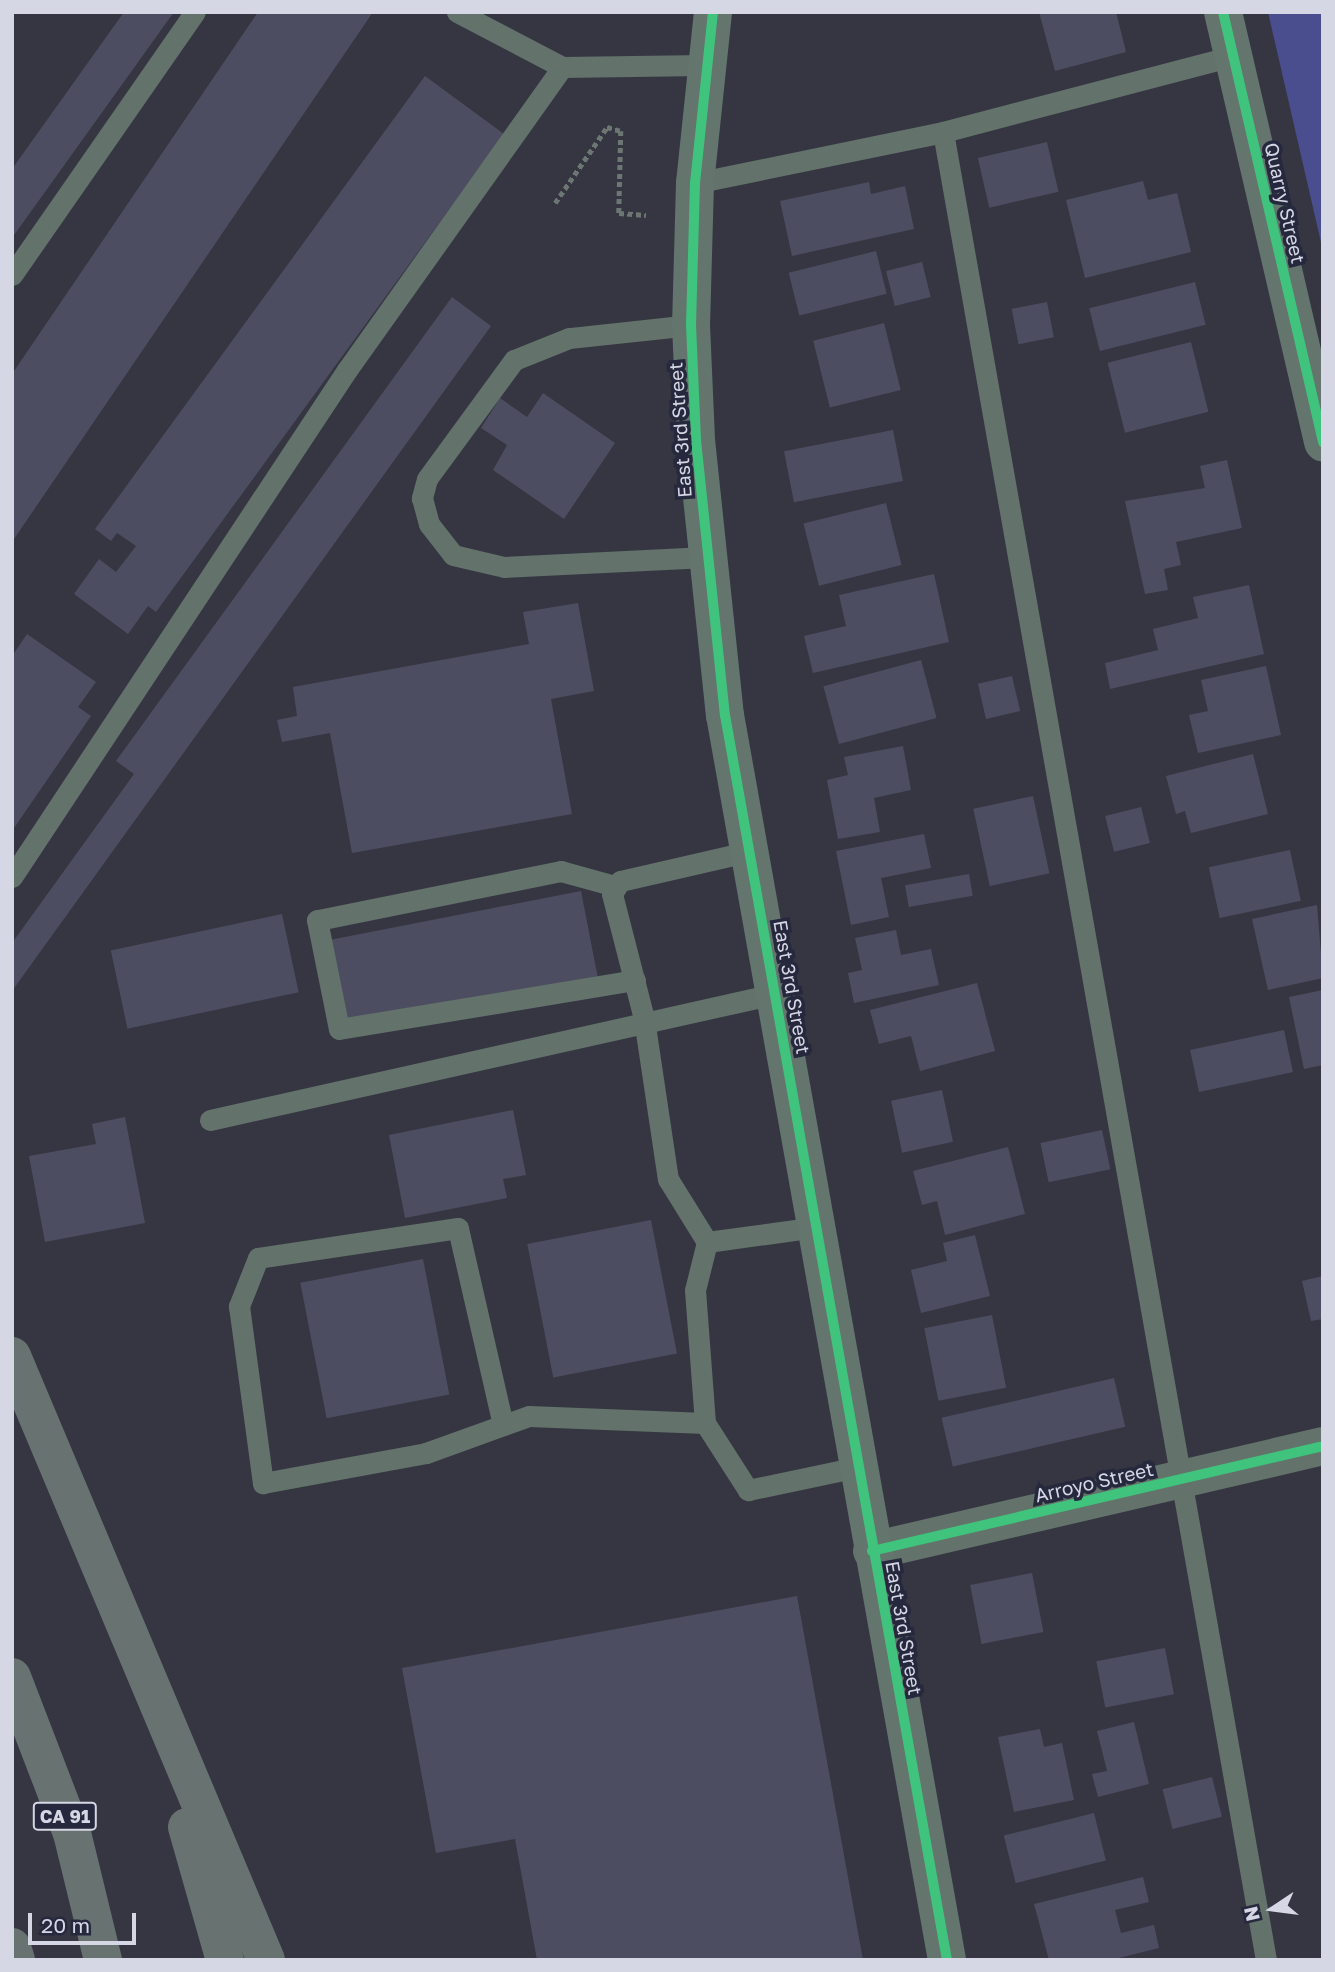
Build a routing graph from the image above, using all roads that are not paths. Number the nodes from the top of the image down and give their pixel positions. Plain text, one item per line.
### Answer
1 (195, 12) edge
2 (457, 12) edge
3 (713, 12) edge
4 (1223, 12) edge
5 (1233, 56) junction
6 (704, 65) junction
7 (562, 66) junction
8 (943, 132) junction
9 (695, 183) junction
10 (12, 275) edge
11 (691, 326) junction
12 (1323, 443) edge
13 (707, 558) junction
14 (751, 851) junction
15 (12, 877) edge
16 (615, 886) junction
17 (635, 980) junction
18 (774, 994) junction
19 (644, 1019) junction
20 (210, 1120) dead end
21 (817, 1227) junction
22 (707, 1241) junction
23 (12, 1356) edge
24 (705, 1423) junction
25 (503, 1425) junction
26 (1323, 1446) edge
27 (858, 1467) junction
28 (1178, 1480) junction
29 (872, 1551) junction
30 (105, 1569) junction
31 (12, 1677) edge
32 (12, 1947) edge
33 (16, 1960) edge
34 (103, 1960) edge
35 (225, 1960) edge
36 (266, 1960) edge
37 (947, 1960) edge
38 (1266, 1960) edge

1 - 10 lane
2 - 7 lane
3 - 6 street, East 3rd Street
4 - 5 street, Quarry Street
5 - 8 lane
5 - 12 street, Quarry Street
6 - 7 lane
6 - 9 street, East 3rd Street
7 - 15 lane
8 - 9 lane
8 - 28 lane
9 - 11 street, East 3rd Street
11 - 13 street, East 3rd Street
11 - 13 lane
13 - 14 street, East 3rd Street
14 - 16 lane
14 - 18 street, East 3rd Street
16 - 17 lane
16 - 17 lane
17 - 19 lane
18 - 19 lane
18 - 21 street, East 3rd Street
19 - 20 lane
19 - 22 lane
21 - 22 lane
21 - 27 street, East 3rd Street
22 - 24 lane
23 - 30 highway
24 - 25 lane
24 - 27 lane
25 - 25 lane
26 - 28 street, Arroyo Street
27 - 29 street, East 3rd Street
28 - 29 street, Arroyo Street
28 - 38 lane
29 - 37 street, East 3rd Street
30 - 35 highway
30 - 36 highway
31 - 34 highway, CA 91
32 - 33 highway

